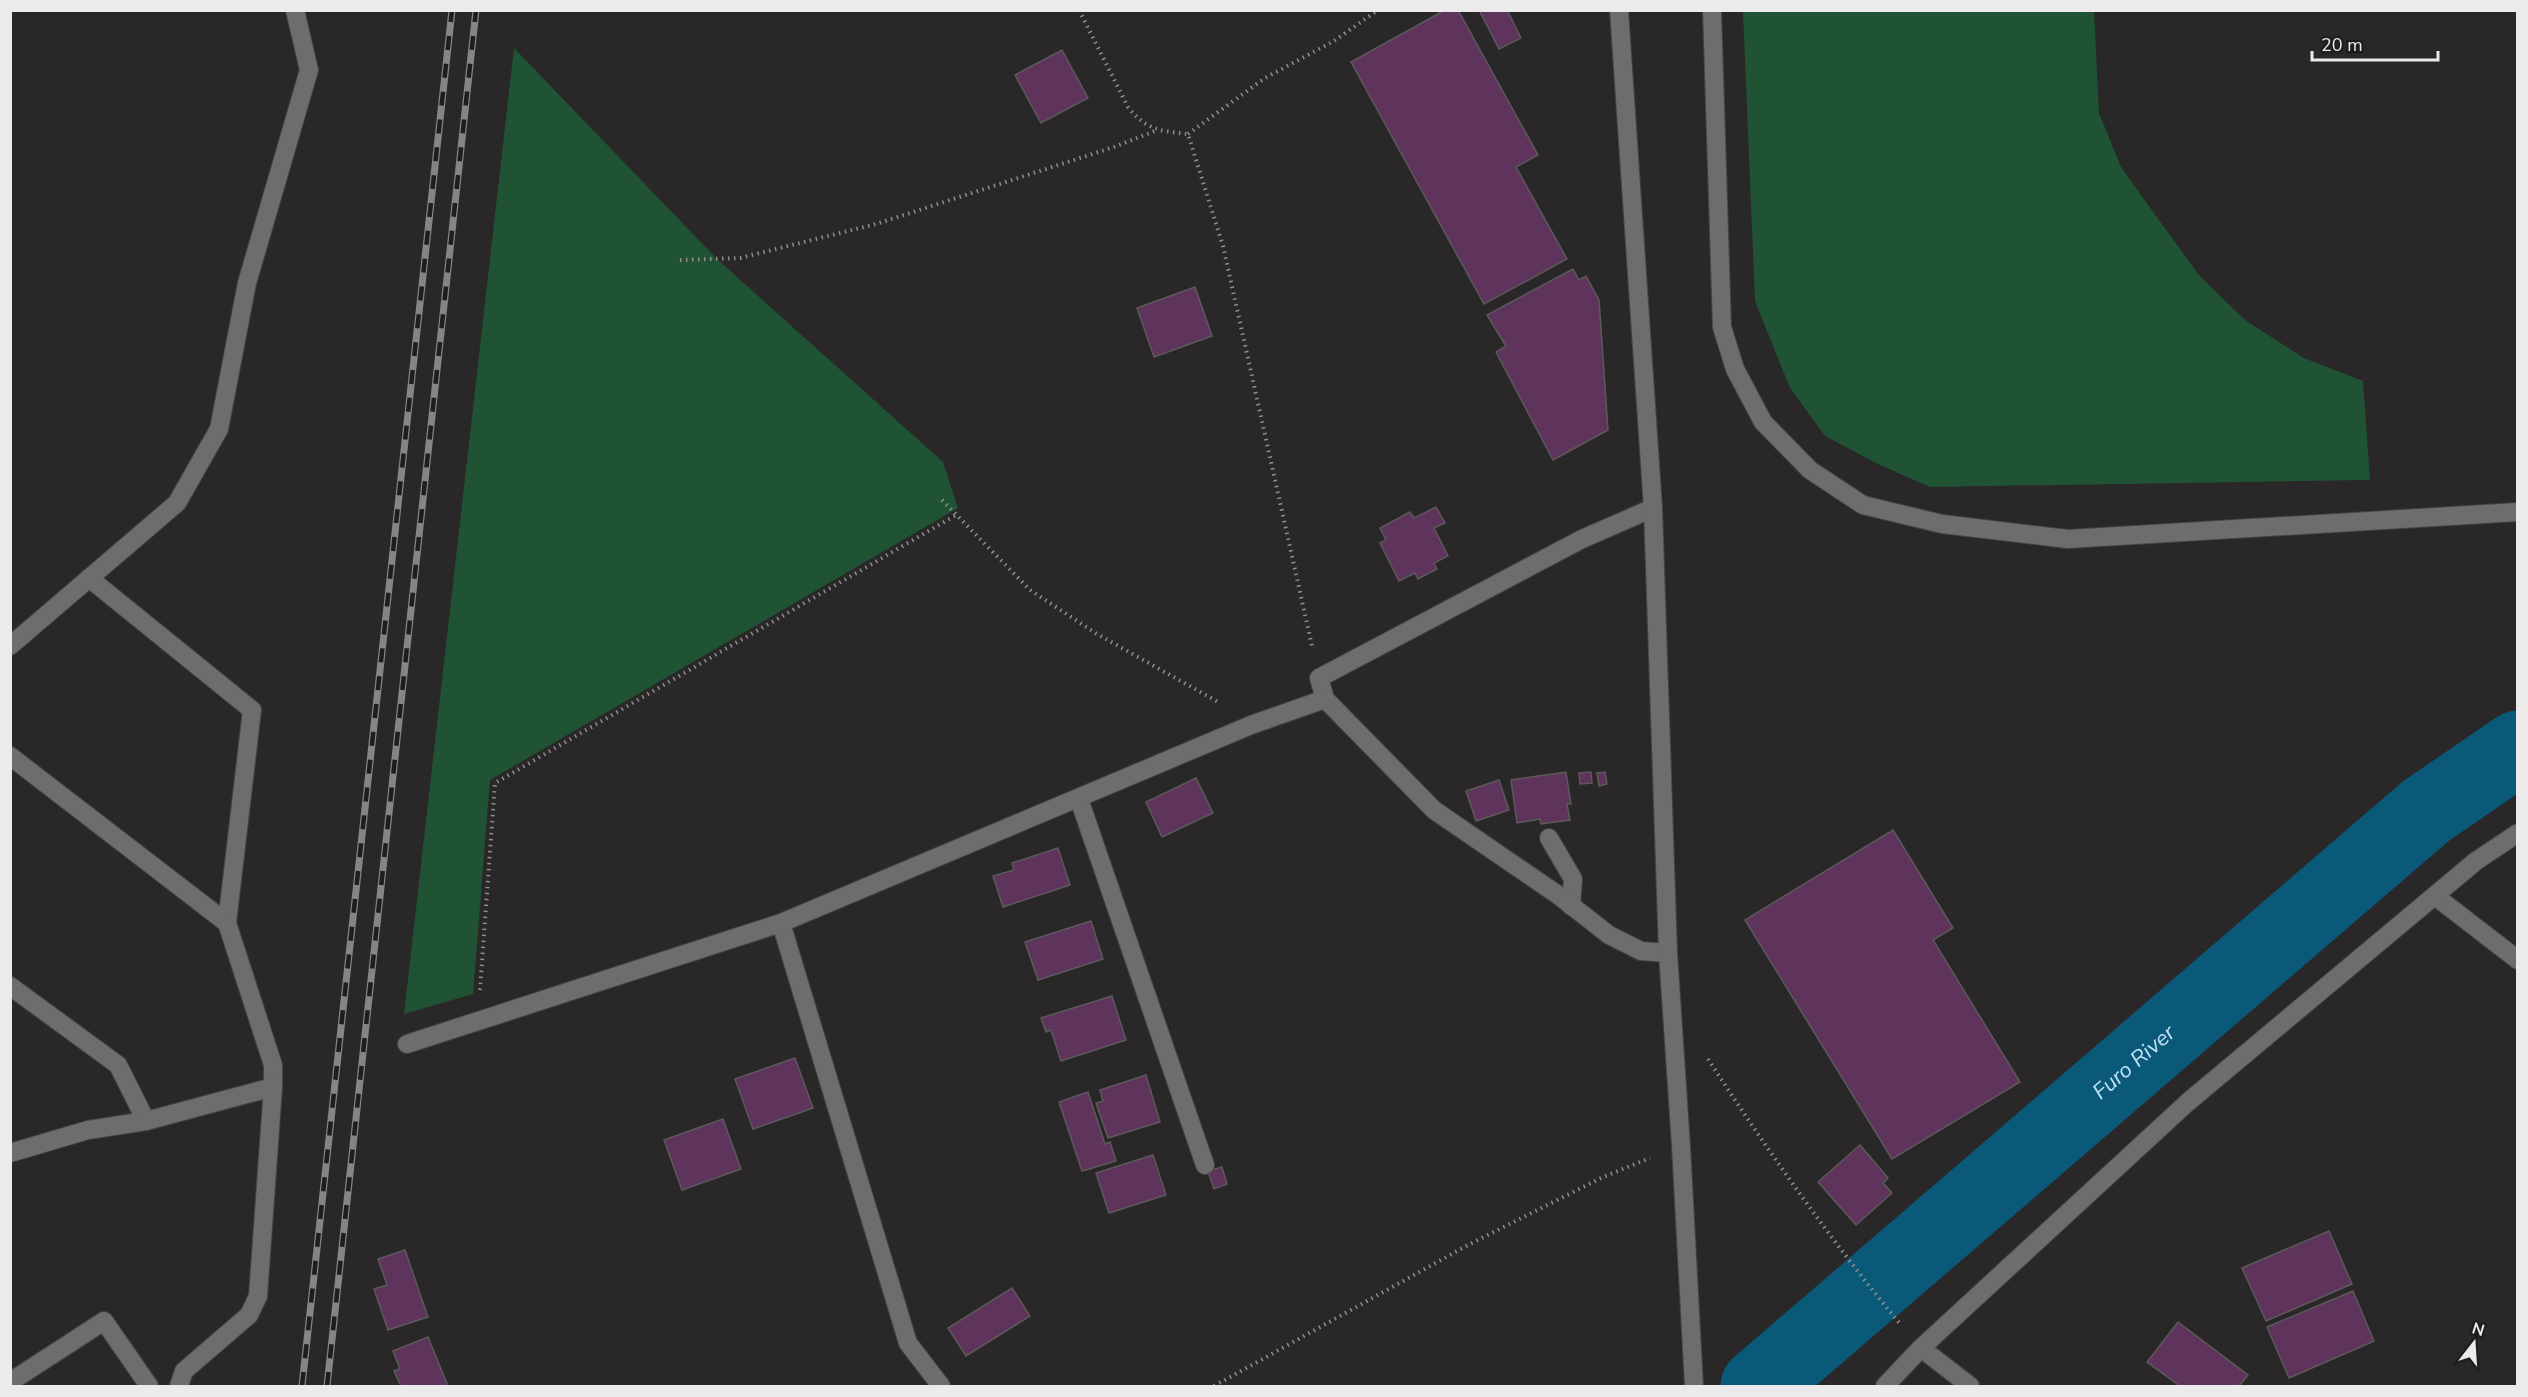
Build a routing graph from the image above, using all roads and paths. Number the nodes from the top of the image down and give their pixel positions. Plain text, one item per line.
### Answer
1 (295, 10) edge
2 (1079, 10) edge
3 (1378, 10) edge
4 (1619, 10) edge
5 (1712, 10) edge
6 (1156, 130) junction
7 (1188, 134) junction
8 (680, 260) dead end
9 (942, 500) dead end
10 (1653, 508) junction
11 (2517, 512) edge
12 (956, 515) junction
13 (89, 579) junction
14 (10, 646) edge
15 (1319, 678) junction
16 (1325, 699) junction
17 (1251, 725) junction
18 (10, 756) edge
19 (1079, 799) junction
20 (2517, 833) edge
21 (1549, 838) dead end
22 (2435, 896) junction
23 (1572, 906) junction
24 (227, 923) junction
25 (781, 923) junction
26 (1668, 952) junction
27 (2517, 960) edge
28 (10, 986) edge
29 (478, 1022) junction
30 (407, 1044) dead end
31 (1707, 1058) dead end
32 (273, 1088) junction
33 (146, 1121) junction
34 (1681, 1146) junction
35 (10, 1153) edge
36 (1205, 1165) dead end
37 (1902, 1326) dead end
38 (1921, 1348) junction
39 (10, 1383) edge
40 (149, 1386) edge
41 (179, 1386) edge
42 (941, 1386) edge
43 (1214, 1386) edge
44 (1694, 1386) edge
45 (1885, 1386) edge
46 (1970, 1386) edge

1 - 13 street
2 - 6 path
3 - 7 path
4 - 10 street
5 - 11 street
6 - 7 path
6 - 8 path
7 - 15 path
9 - 12 path
10 - 15 street
10 - 26 street
12 - 17 path
12 - 29 path
13 - 14 street
13 - 24 street
15 - 16 street
16 - 17 street
16 - 23 street
17 - 19 street
18 - 24 street
19 - 25 street
19 - 36 street
20 - 22 street
21 - 23 street
22 - 27 street
22 - 38 street
23 - 26 street
24 - 32 street
25 - 29 street
25 - 42 street
26 - 34 street
28 - 33 street
29 - 30 street
31 - 37 path
32 - 33 street
32 - 41 street
33 - 35 street
34 - 43 path
34 - 44 street
38 - 45 street
38 - 46 street
39 - 40 street

